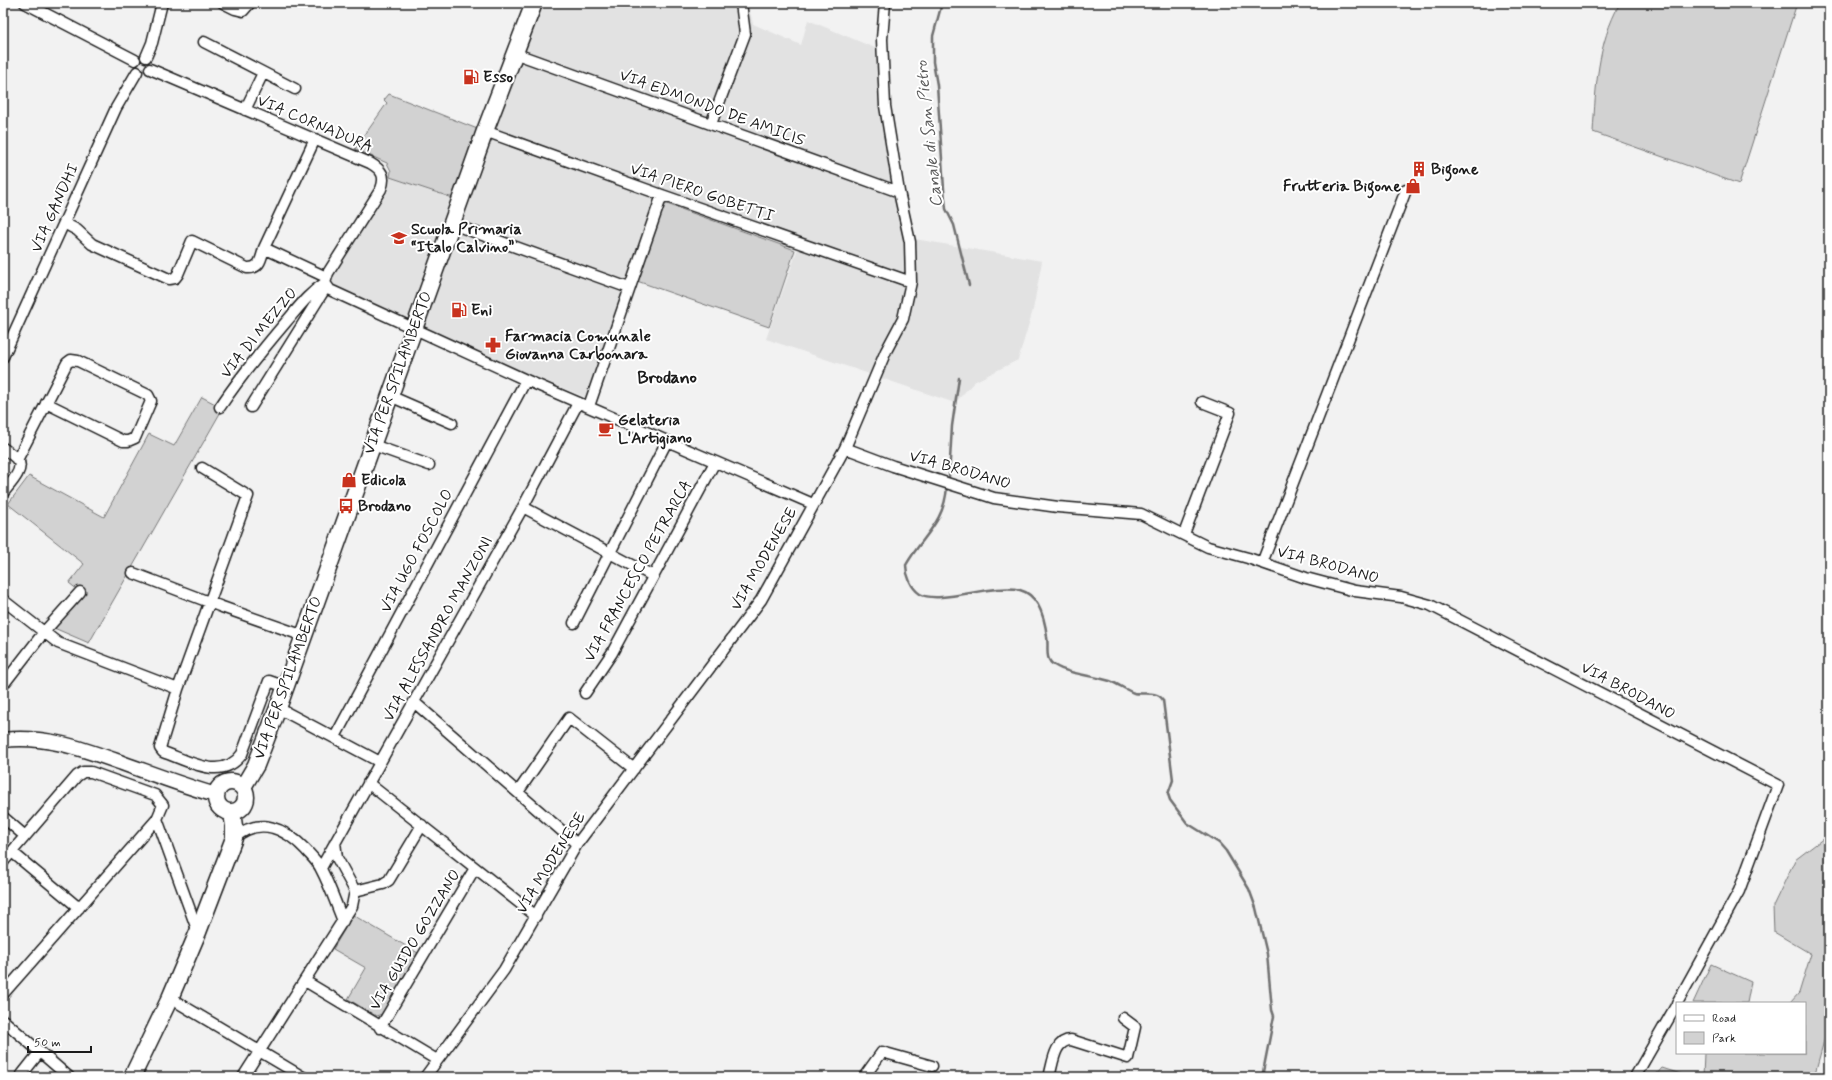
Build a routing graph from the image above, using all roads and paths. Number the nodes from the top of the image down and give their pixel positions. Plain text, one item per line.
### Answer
1 (26, 3) edge
2 (162, 3) edge
3 (222, 3) edge
4 (250, 3) edge
5 (534, 3) edge
6 (741, 3) edge
7 (885, 3) edge
8 (204, 42) dead end
9 (514, 54) junction
10 (146, 57) junction
11 (135, 60) junction
12 (150, 69) junction
13 (137, 72) junction
14 (263, 73) junction
15 (295, 89) dead end
16 (245, 110) junction
17 (711, 124) junction
18 (485, 131) junction
19 (315, 139) junction
20 (1406, 190) dead end
21 (899, 192) junction
22 (662, 195) junction
23 (64, 223) junction
24 (452, 224) junction
25 (264, 248) junction
26 (326, 282) junction
27 (911, 282) junction
28 (629, 288) junction
29 (414, 329) junction
30 (3, 357) edge
31 (526, 380) junction
32 (390, 396) junction
33 (1202, 402) dead end
34 (46, 403) junction
35 (578, 403) junction
36 (589, 406) junction
37 (220, 407) dead end
38 (251, 407) dead end
39 (452, 423) dead end
40 (667, 441) junction
41 (373, 445) junction
42 (3, 448) edge
43 (845, 448) junction
44 (17, 460) junction
45 (715, 462) junction
46 (428, 465) dead end
47 (202, 468) dead end
48 (3, 493) edge
49 (813, 504) junction
50 (523, 507) junction
51 (1184, 534) junction
52 (608, 553) junction
53 (1262, 563) junction
54 (133, 573) dead end
55 (653, 576) junction
56 (80, 592) dead end
57 (3, 600) edge
58 (209, 603) junction
59 (574, 623) dead end
60 (44, 632) junction
61 (304, 636) junction
62 (3, 685) edge
63 (286, 687) junction
64 (178, 690) junction
65 (585, 693) dead end
66 (414, 702) junction
67 (278, 708) junction
68 (335, 737) junction
69 (3, 740) edge
70 (380, 762) junction
71 (634, 769) junction
72 (368, 783) junction
73 (243, 787) junction
74 (518, 792) junction
75 (216, 795) junction
76 (232, 813) junction
77 (3, 817) edge
78 (157, 820) junction
79 (422, 825) junction
80 (25, 836) junction
81 (234, 838) junction
82 (335, 842) junction
83 (577, 844) junction
84 (12, 852) junction
85 (3, 862) edge
86 (321, 868) junction
87 (475, 868) junction
88 (355, 891) junction
89 (79, 908) junction
90 (536, 916) junction
91 (343, 920) junction
92 (198, 932) junction
93 (305, 982) junction
94 (3, 994) edge
95 (170, 998) junction
96 (1678, 1002) edge
97 (1676, 1005) edge
98 (1123, 1018) dead end
99 (3, 1020) edge
100 (380, 1028) junction
101 (260, 1050) junction
102 (39, 1053) junction
103 (437, 1060) junction
104 (932, 1066) dead end
105 (20, 1077) edge
106 (69, 1077) edge
107 (132, 1077) edge
108 (243, 1077) edge
109 (303, 1077) edge
110 (425, 1077) edge
111 (864, 1077) edge
112 (1049, 1077) edge
113 (1635, 1077) edge

1 - 11 street
2 - 10 street
3 - 4 street
5 - 9 main road, VIA PER SPILAMBERTO
6 - 17 street
7 - 21 street, VIA MODENESE
8 - 14 street, VIA CORNADURA
9 - 17 street, VIA EDMONDO DE AMICIS
9 - 18 main road, VIA PER SPILAMBERTO
10 - 11 street
10 - 12 street
11 - 13 street
12 - 13 street
12 - 16 street, VIA CORNADURA
13 - 23 street, VIA GANDHI
14 - 15 street, VIA CORNADURA
14 - 16 street, VIA CORNADURA
16 - 19 street, VIA CORNADURA
17 - 21 street, VIA EDMONDO DE AMICIS
18 - 22 street, VIA PIERO GOBETTI
18 - 24 main road, VIA PER SPILAMBERTO
19 - 25 street
19 - 26 street, VIA CORNADURA
20 - 53 street
21 - 27 street, VIA MODENESE
22 - 27 street, VIA PIERO GOBETTI
22 - 28 street
23 - 25 street
23 - 30 street, VIA GANDHI
24 - 28 street
24 - 29 main road, VIA PER SPILAMBERTO
25 - 26 street
26 - 29 street
26 - 37 street, VIA DI MEZZO
26 - 38 street
27 - 43 street, VIA MODENESE
28 - 36 street
29 - 31 street
29 - 32 main road, VIA PER SPILAMBERTO
31 - 35 street
31 - 68 street, VIA UGO FOSCOLO
32 - 39 street
32 - 41 main road, VIA PER SPILAMBERTO
33 - 51 street
34 - 34 street
34 - 44 street
35 - 36 street
35 - 50 street, VIA ALESSANDRO MANZONI
36 - 40 street
40 - 45 street
40 - 52 street
41 - 46 street
41 - 61 main road, VIA PER SPILAMBERTO
42 - 44 street
43 - 49 street, VIA MODENESE
43 - 51 street, VIA BRODANO
44 - 48 street
45 - 49 street
45 - 55 street, VIA FRANCESCO PETRARCA
47 - 58 street
49 - 71 street, VIA MODENESE
50 - 52 street
50 - 66 street, VIA ALESSANDRO MANZONI
51 - 53 street, VIA BRODANO
52 - 55 street
52 - 59 street
53 - 96 street, VIA BRODANO
54 - 58 street
55 - 65 street, VIA FRANCESCO PETRARCA
56 - 60 street
57 - 60 street
58 - 61 street
58 - 64 street
60 - 62 street
60 - 64 street
61 - 63 main road, VIA PER SPILAMBERTO
63 - 64 street
63 - 67 main road, VIA PER SPILAMBERTO
66 - 70 street, VIA ALESSANDRO MANZONI
66 - 74 street
67 - 68 street
67 - 73 main road, VIA PER SPILAMBERTO
68 - 70 street
69 - 75 main road
70 - 72 street, VIA ALESSANDRO MANZONI
71 - 74 street
71 - 83 street, VIA MODENESE
72 - 79 street
72 - 82 street, VIA ALESSANDRO MANZONI
73 - 75 main road
73 - 76 main road
74 - 83 street
75 - 76 main road
76 - 81 main road
77 - 80 street
78 - 80 street
78 - 89 street
78 - 92 street
79 - 87 street
79 - 88 street
80 - 84 street
81 - 86 street
81 - 92 main road
82 - 86 street, VIA ALESSANDRO MANZONI
82 - 88 street
83 - 90 street, VIA MODENESE
84 - 85 street
84 - 89 street
86 - 91 street
87 - 90 street
87 - 100 street, VIA GUIDO GOZZANO
88 - 91 street
89 - 94 street
90 - 103 street, VIA MODENESE
91 - 93 street
92 - 95 main road
93 - 100 street
93 - 101 street
95 - 101 street
95 - 107 main road
97 - 113 street
98 - 112 street
99 - 102 street
100 - 103 street
101 - 108 street
101 - 109 street
102 - 105 street
102 - 106 street
103 - 110 street, VIA MODENESE
104 - 111 street

